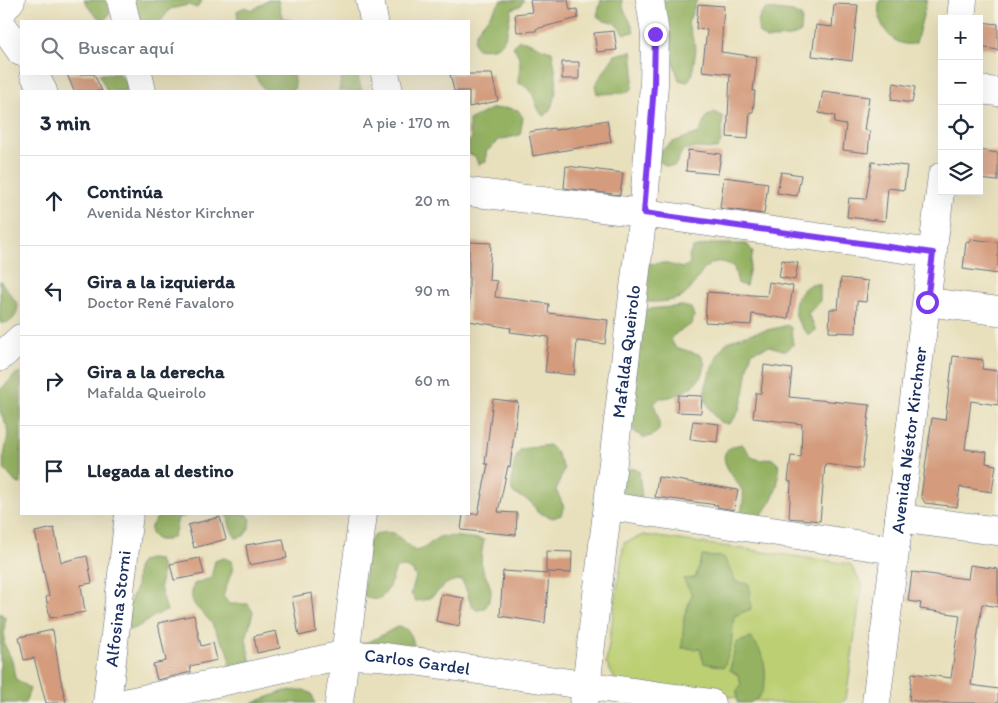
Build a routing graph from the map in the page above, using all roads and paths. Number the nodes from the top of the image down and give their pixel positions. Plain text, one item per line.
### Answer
1 (11, 0) edge
2 (121, 0) edge
3 (370, 0) edge
4 (650, 0) edge
5 (963, 0) edge
6 (0, 14) edge
7 (961, 15) edge
8 (126, 20) edge
9 (374, 20) edge
10 (0, 22) edge
11 (20, 51) edge
12 (35, 75) edge
13 (138, 75) edge
14 (385, 75) edge
15 (42, 90) edge
16 (142, 90) edge
17 (389, 90) edge
18 (983, 90) edge
19 (998, 92) edge
20 (470, 192) edge
21 (940, 195) edge
22 (644, 213) junction
23 (933, 253) junction
24 (927, 302) junction
25 (998, 312) edge
26 (20, 339) edge
27 (0, 357) edge
28 (609, 506) junction
29 (129, 515) edge
30 (363, 515) edge
31 (899, 518) junction
32 (998, 531) edge
33 (894, 550) junction
34 (343, 655) junction
35 (585, 694) edge
36 (107, 703) edge
37 (125, 703) edge
38 (339, 703) edge
39 (711, 703) edge
40 (876, 703) edge

1 - 6 street
2 - 8 street
3 - 9 street
4 - 22 street, Mafalda Queirolo
5 - 7 street
10 - 11 street
12 - 15 street
13 - 16 street
14 - 17 street
18 - 19 street
20 - 22 street
21 - 23 street, Avenida Néstor Kirchner
22 - 23 street
22 - 28 street, Mafalda Queirolo
23 - 24 street, Avenida Néstor Kirchner
24 - 25 street
24 - 31 street, Avenida Néstor Kirchner
26 - 27 street
28 - 33 street
28 - 35 street, Mafalda Queirolo
29 - 36 street, Alfosina Storni
30 - 34 street
31 - 32 street
31 - 33 street, Avenida Néstor Kirchner
33 - 40 street, Avenida Néstor Kirchner
34 - 35 street, Carlos Gardel
34 - 37 street, Carlos Gardel
34 - 38 street
35 - 39 street, Carlos Gardel

